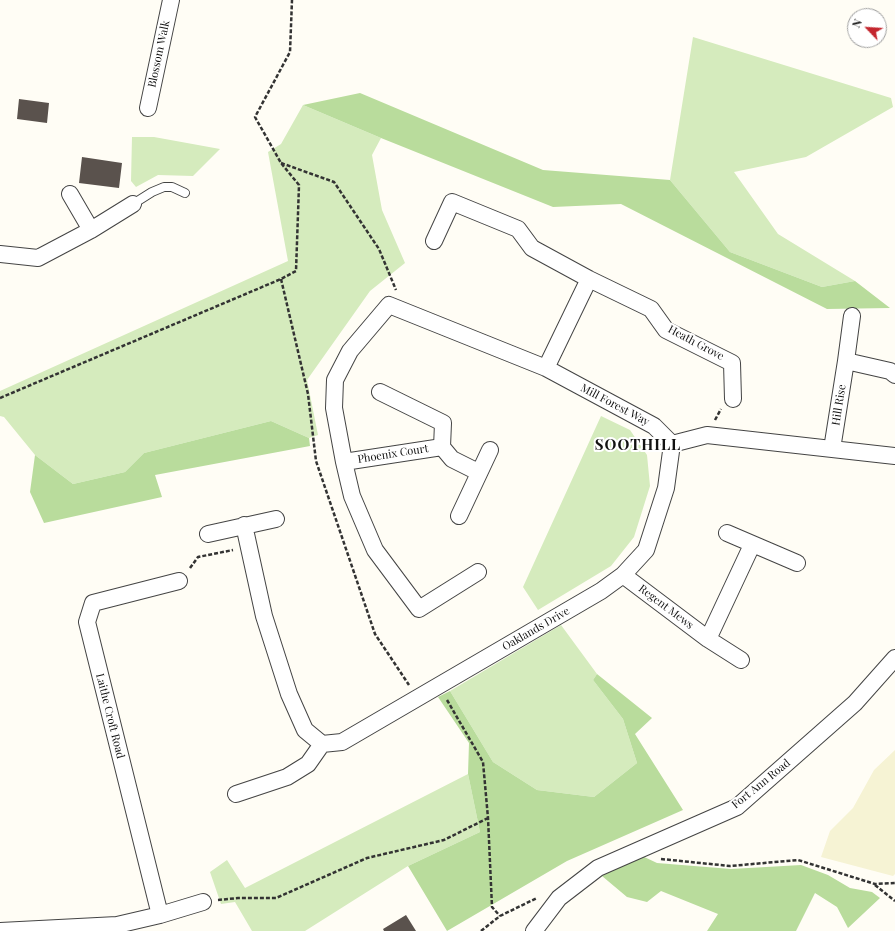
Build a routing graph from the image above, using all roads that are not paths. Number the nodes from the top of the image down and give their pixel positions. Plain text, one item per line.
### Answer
1 (171, 0) edge
2 (148, 108) dead end
3 (185, 193) dead end
4 (70, 194) dead end
5 (133, 204) joint
6 (92, 230) junction
7 (434, 241) dead end
8 (0, 254) edge
9 (589, 279) junction
10 (389, 305) joint
11 (852, 316) dead end
12 (846, 360) junction
13 (546, 368) junction
14 (895, 375) edge
15 (380, 392) dead end
16 (733, 399) road end
17 (672, 444) junction
18 (442, 447) junction
19 (832, 449) junction
20 (490, 450) dead end
21 (895, 456) edge
22 (344, 462) junction
23 (478, 472) junction
24 (459, 516) dead end
25 (276, 519) dead end
26 (244, 525) junction
27 (727, 533) dead end
28 (208, 534) dead end
29 (752, 545) junction
30 (797, 563) dead end
31 (478, 572) dead end
32 (623, 575) junction
33 (179, 581) road end
34 (708, 639) junction
35 (895, 658) edge
36 (741, 660) dead end
37 (322, 744) junction
38 (236, 794) dead end
39 (203, 902) road end
40 (160, 915) junction
41 (0, 931) edge
42 (534, 931) edge

1 - 2 street, Blossom Walk
3 - 5 lane
4 - 6 street
5 - 6 street
6 - 8 street
7 - 9 street, Heath Grove
9 - 13 street
9 - 16 street, Heath Grove
10 - 13 street, Mill Forest Way
10 - 22 street, Phoenix Court
11 - 12 street, Hill Rise
12 - 14 street
12 - 19 street, Hill Rise
13 - 17 street, Mill Forest Way
15 - 18 street, Phoenix Court
17 - 19 street
17 - 32 street, Oaklands Drive
18 - 22 street, Phoenix Court
18 - 23 street, Phoenix Court
19 - 21 street
20 - 23 street
22 - 31 street, Phoenix Court
23 - 24 street
25 - 26 street
26 - 28 street
26 - 37 street
27 - 29 street
29 - 30 street
29 - 34 street
32 - 34 street, Regent Mews
32 - 37 street, Oaklands Drive
33 - 40 street, Laithe Croft Road
34 - 36 street, Regent Mews
35 - 42 street, Fort Ann Road
37 - 38 street
39 - 40 street
40 - 41 street

